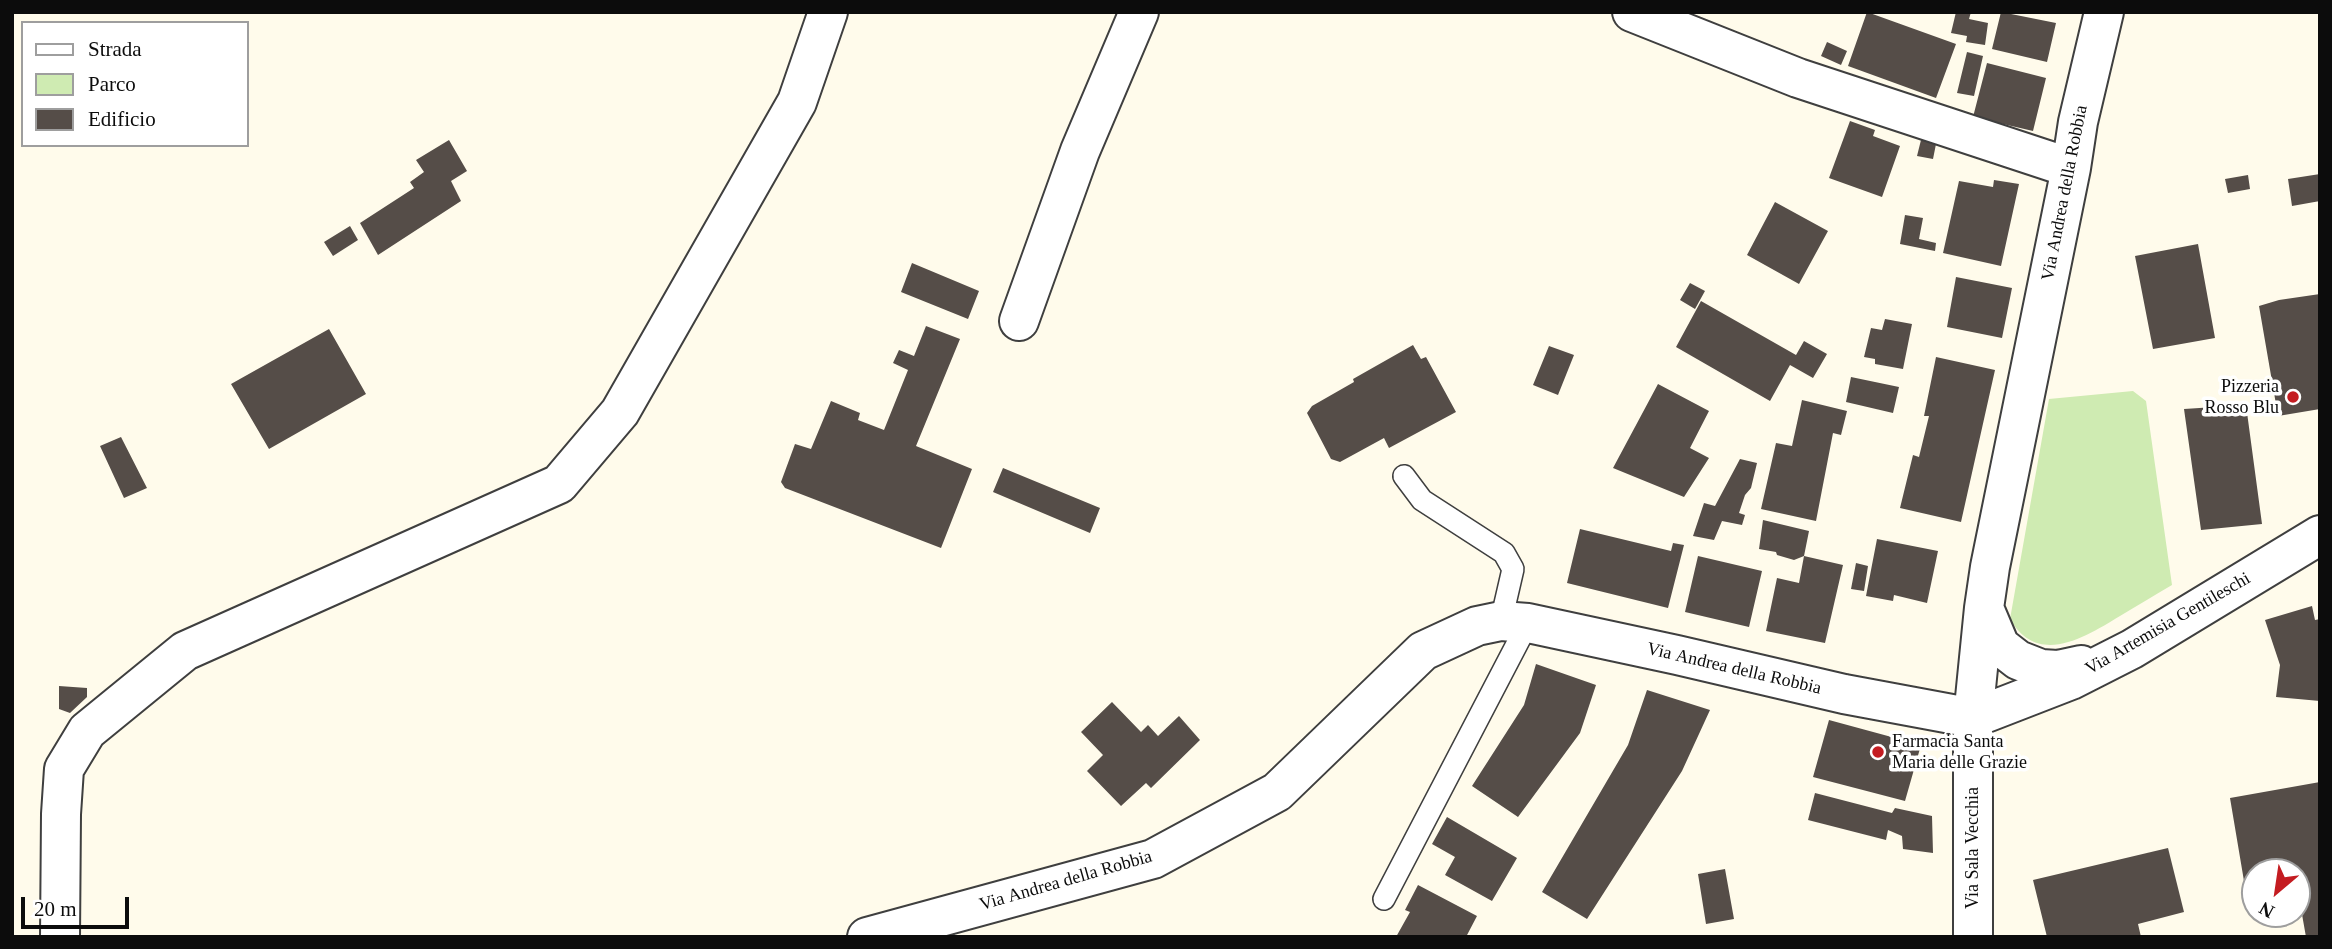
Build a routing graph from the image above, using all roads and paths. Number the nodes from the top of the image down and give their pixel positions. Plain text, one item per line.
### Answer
1 (828, 12) edge
2 (1139, 12) edge
3 (1632, 12) edge
4 (2104, 12) edge
5 (2071, 168) junction
6 (1019, 321) dead end
7 (1404, 476) dead end
8 (2320, 535) edge
9 (1984, 608) junction
10 (1515, 622) junction
11 (2104, 663) junction
12 (1973, 718) junction
13 (1384, 899) dead end
14 (61, 937) edge
15 (867, 937) edge
16 (1973, 937) edge

1 - 14 street
2 - 6 street
3 - 5 street
4 - 5 street, Via Andrea della Robbia
5 - 9 street, Via Andrea della Robbia
7 - 10 lane
8 - 11 street, Via Artemisia Gentileschi
9 - 11 street
9 - 12 street, Via Andrea della Robbia
10 - 12 street, Via Andrea della Robbia
10 - 13 lane
10 - 15 street, Via Andrea della Robbia
11 - 12 street, Via Artemisia Gentileschi
12 - 16 street, Via Sala Vecchia

